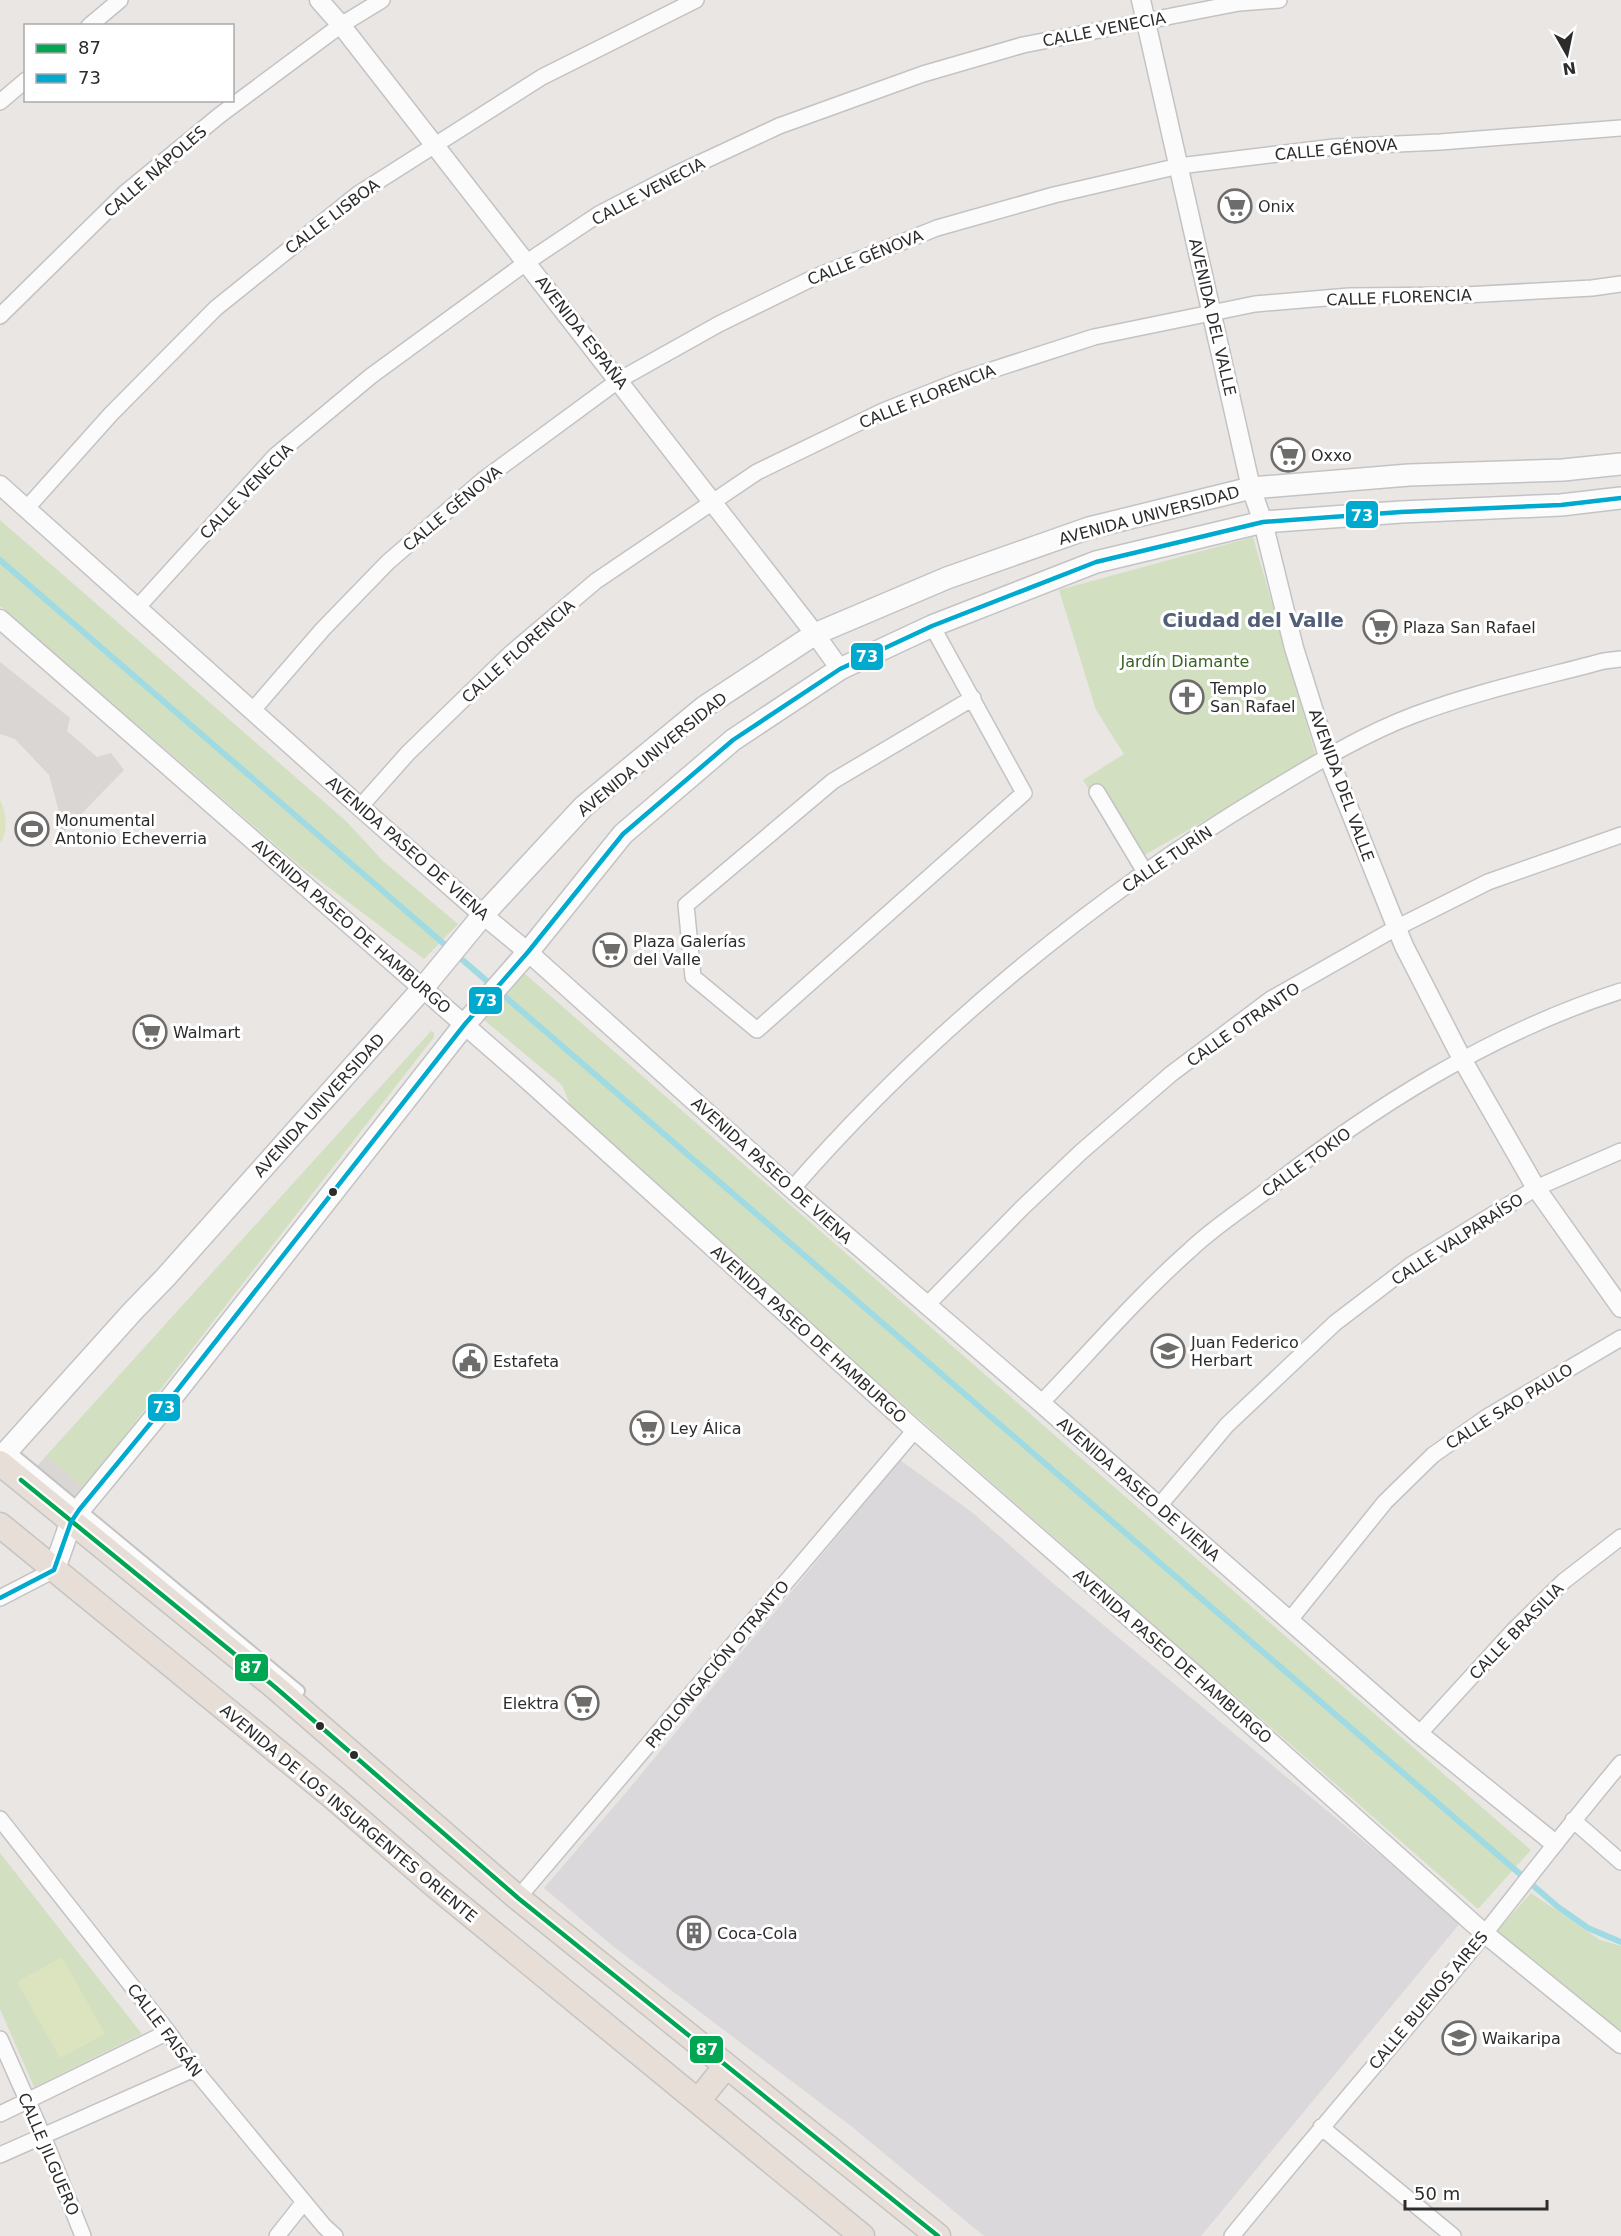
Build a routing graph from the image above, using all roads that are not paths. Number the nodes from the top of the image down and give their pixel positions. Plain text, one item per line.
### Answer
1 (319, 0) edge
2 (382, 0) edge
3 (696, 0) edge
4 (1141, 0) edge
5 (1279, 0) edge
6 (117, 1) edge
7 (1146, 21) junction
8 (91, 24) edge
9 (341, 25) junction
10 (24, 81) edge
11 (2, 97) edge
12 (1621, 128) edge
13 (434, 144) junction
14 (1179, 166) junction
15 (527, 262) junction
16 (1621, 284) edge
17 (1212, 313) junction
18 (0, 316) edge
19 (619, 380) junction
20 (1621, 464) edge
21 (0, 485) edge
22 (1251, 489) junction
23 (1621, 498) edge
24 (713, 502) junction
25 (26, 508) junction
26 (1263, 522) junction
27 (138, 608) junction
28 (0, 619) edge
29 (932, 626) junction
30 (815, 634) junction
31 (1621, 659) edge
32 (840, 669) junction
33 (973, 698) junction
34 (252, 711) junction
35 (1328, 756) junction
36 (1097, 792) dead end
37 (360, 807) junction
38 (1621, 835) edge
39 (1145, 872) junction
40 (483, 915) junction
41 (1396, 928) junction
42 (528, 952) junction
43 (423, 988) junction
44 (1621, 991) edge
45 (465, 1024) junction
46 (1462, 1059) junction
47 (1621, 1151) edge
48 (1536, 1188) junction
49 (792, 1189) junction
50 (926, 1306) junction
51 (1621, 1308) edge
52 (1621, 1338) edge
53 (1041, 1403) junction
54 (915, 1430) junction
55 (3, 1457) edge
56 (1159, 1506) junction
57 (80, 1516) junction
58 (0, 1525) edge
59 (1621, 1537) edge
60 (54, 1570) junction
61 (0, 1598) edge
62 (1290, 1621) junction
63 (299, 1691) dead end
64 (1419, 1734) junction
65 (1621, 1763) edge
66 (0, 1819) edge
67 (1573, 1820) junction
68 (1554, 1843) junction
69 (1621, 1862) edge
70 (518, 1898) junction
71 (1484, 1933) junction
72 (168, 2032) junction
73 (0, 2039) edge
74 (1621, 2044) edge
75 (726, 2066) junction
76 (194, 2069) junction
77 (27, 2101) junction
78 (698, 2101) junction
79 (0, 2114) edge
80 (1321, 2127) junction
81 (43, 2136) junction
82 (0, 2155) edge
83 (304, 2202) junction
84 (935, 2235) edge
85 (83, 2236) edge
86 (277, 2236) edge
87 (335, 2236) edge
88 (862, 2236) edge
89 (1232, 2236) edge
90 (1453, 2236) edge

1 - 9 street, AVENIDA ESPAÑA
2 - 9 street, CALLE NÁPOLES
3 - 13 street, CALLE LISBOA
4 - 7 street, AVENIDA DEL VALLE
5 - 7 street, CALLE VENECIA
6 - 8 street
7 - 14 street, AVENIDA DEL VALLE
7 - 15 street, CALLE VENECIA
9 - 13 street, AVENIDA ESPAÑA
9 - 18 street, CALLE NÁPOLES
10 - 11 street
12 - 14 street, CALLE GÉNOVA
13 - 15 street, AVENIDA ESPAÑA
13 - 25 street, CALLE LISBOA
14 - 17 street, AVENIDA DEL VALLE
14 - 19 street, CALLE GÉNOVA
15 - 19 street, AVENIDA ESPAÑA
15 - 27 street, CALLE VENECIA
16 - 17 street, CALLE FLORENCIA
17 - 22 street, AVENIDA DEL VALLE
17 - 24 street, CALLE FLORENCIA
19 - 24 street, AVENIDA ESPAÑA
19 - 34 street, CALLE GÉNOVA
20 - 22 main road, AVENIDA UNIVERSIDAD
21 - 25 street, AVENIDA PASEO DE VIENA
22 - 26 street, AVENIDA DEL VALLE
22 - 30 main road, AVENIDA UNIVERSIDAD
23 - 26 main road, AVENIDA UNIVERSIDAD
24 - 30 street, AVENIDA ESPAÑA
24 - 37 street, CALLE FLORENCIA
25 - 27 street, AVENIDA PASEO DE VIENA
26 - 29 main road, AVENIDA UNIVERSIDAD
26 - 35 street, AVENIDA DEL VALLE
27 - 34 street, AVENIDA PASEO DE VIENA
28 - 43 street, AVENIDA PASEO DE HAMBURGO
29 - 32 main road, AVENIDA UNIVERSIDAD
29 - 33 street
30 - 32 street, AVENIDA ESPAÑA
30 - 40 main road, AVENIDA UNIVERSIDAD
31 - 35 street, CALLE TURÍN
32 - 42 main road, AVENIDA UNIVERSIDAD
33 - 33 street
34 - 37 street, AVENIDA PASEO DE VIENA
35 - 39 street, CALLE TURÍN
35 - 41 street, AVENIDA DEL VALLE
36 - 39 street
37 - 40 street, AVENIDA PASEO DE VIENA
38 - 41 street, CALLE OTRANTO
39 - 49 street, CALLE TURÍN
40 - 42 street, AVENIDA PASEO DE VIENA
40 - 43 main road, AVENIDA UNIVERSIDAD
41 - 46 street, AVENIDA DEL VALLE
41 - 50 street, CALLE OTRANTO
42 - 45 main road, AVENIDA UNIVERSIDAD
42 - 49 street, AVENIDA PASEO DE VIENA
43 - 45 street, AVENIDA PASEO DE HAMBURGO
43 - 55 main road, AVENIDA UNIVERSIDAD
44 - 46 street, CALLE TOKIO
45 - 54 street, AVENIDA PASEO DE HAMBURGO
45 - 57 main road, AVENIDA UNIVERSIDAD
46 - 48 street, AVENIDA DEL VALLE
46 - 53 street, CALLE TOKIO
47 - 48 street, CALLE VALPARAÍSO
48 - 51 street, AVENIDA DEL VALLE
48 - 56 street, CALLE VALPARAÍSO
49 - 50 street, AVENIDA PASEO DE VIENA
50 - 53 street, AVENIDA PASEO DE VIENA
52 - 62 street, CALLE SAO PAULO
53 - 56 street, AVENIDA PASEO DE VIENA
54 - 70 street, PROLONGACIÓN OTRANTO
54 - 71 street, AVENIDA PASEO DE HAMBURGO
55 - 57 highway
56 - 62 street, AVENIDA PASEO DE VIENA
57 - 60 main road, AVENIDA UNIVERSIDAD
57 - 63 street
57 - 70 highway
58 - 60 highway, AVENIDA DE LOS INSURGENTES ORIENTE
59 - 64 street, CALLE BRASILIA
60 - 61 street
60 - 78 highway, AVENIDA DE LOS INSURGENTES ORIENTE
62 - 64 street, AVENIDA PASEO DE VIENA
64 - 68 street, AVENIDA PASEO DE VIENA
65 - 67 street, CALLE BUENOS AIRES
66 - 72 street, CALLE FAISÁN
67 - 68 street, CALLE BUENOS AIRES
67 - 69 street
68 - 71 street, CALLE BUENOS AIRES
70 - 75 highway
71 - 74 street, AVENIDA PASEO DE HAMBURGO
71 - 80 street, CALLE BUENOS AIRES
72 - 76 street, CALLE FAISÁN
72 - 77 street
73 - 77 street, CALLE JILGUERO
75 - 78 highway
75 - 84 highway
76 - 81 street
76 - 83 street, CALLE FAISÁN
77 - 79 street
77 - 81 street, CALLE JILGUERO
78 - 88 highway, AVENIDA DE LOS INSURGENTES ORIENTE
80 - 89 street, CALLE BUENOS AIRES
80 - 90 street
81 - 82 street
81 - 85 street, CALLE JILGUERO
83 - 86 street
83 - 87 street, CALLE FAISÁN

